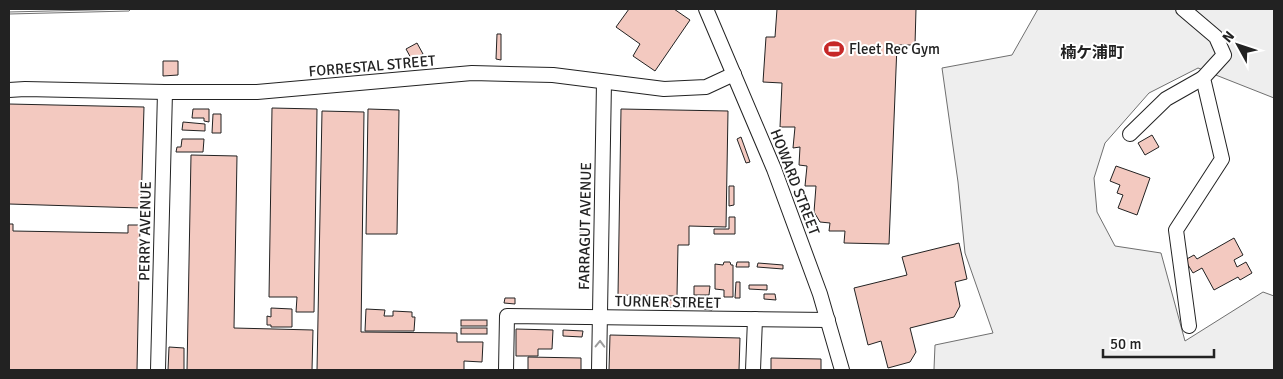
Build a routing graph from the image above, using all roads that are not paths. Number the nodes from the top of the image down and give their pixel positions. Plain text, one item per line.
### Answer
1 (706, 9) edge
2 (1184, 9) edge
3 (734, 74) junction
4 (1203, 78) junction
5 (604, 82) junction
6 (9, 90) edge
7 (165, 92) junction
8 (1130, 134) dead end
9 (600, 317) junction
10 (756, 319) junction
11 (828, 320) junction
12 (1189, 326) dead end
13 (158, 370) edge
14 (506, 370) edge
15 (600, 370) edge
16 (753, 370) edge
17 (842, 370) edge

1 - 3 street, HOWARD STREET
2 - 4 street
3 - 5 street, FORRESTAL STREET
3 - 11 street, HOWARD STREET
4 - 8 street
4 - 12 street
5 - 7 street, FORRESTAL STREET
5 - 9 street, FARRAGUT AVENUE
6 - 7 street, FORRESTAL STREET
7 - 13 street, PERRY AVENUE
9 - 10 street, TURNER STREET
9 - 14 street, TURNER STREET
15 -> 9 street, FARRAGUT AVENUE
10 - 11 street, TURNER STREET
10 - 16 street
11 - 17 street, HOWARD STREET

